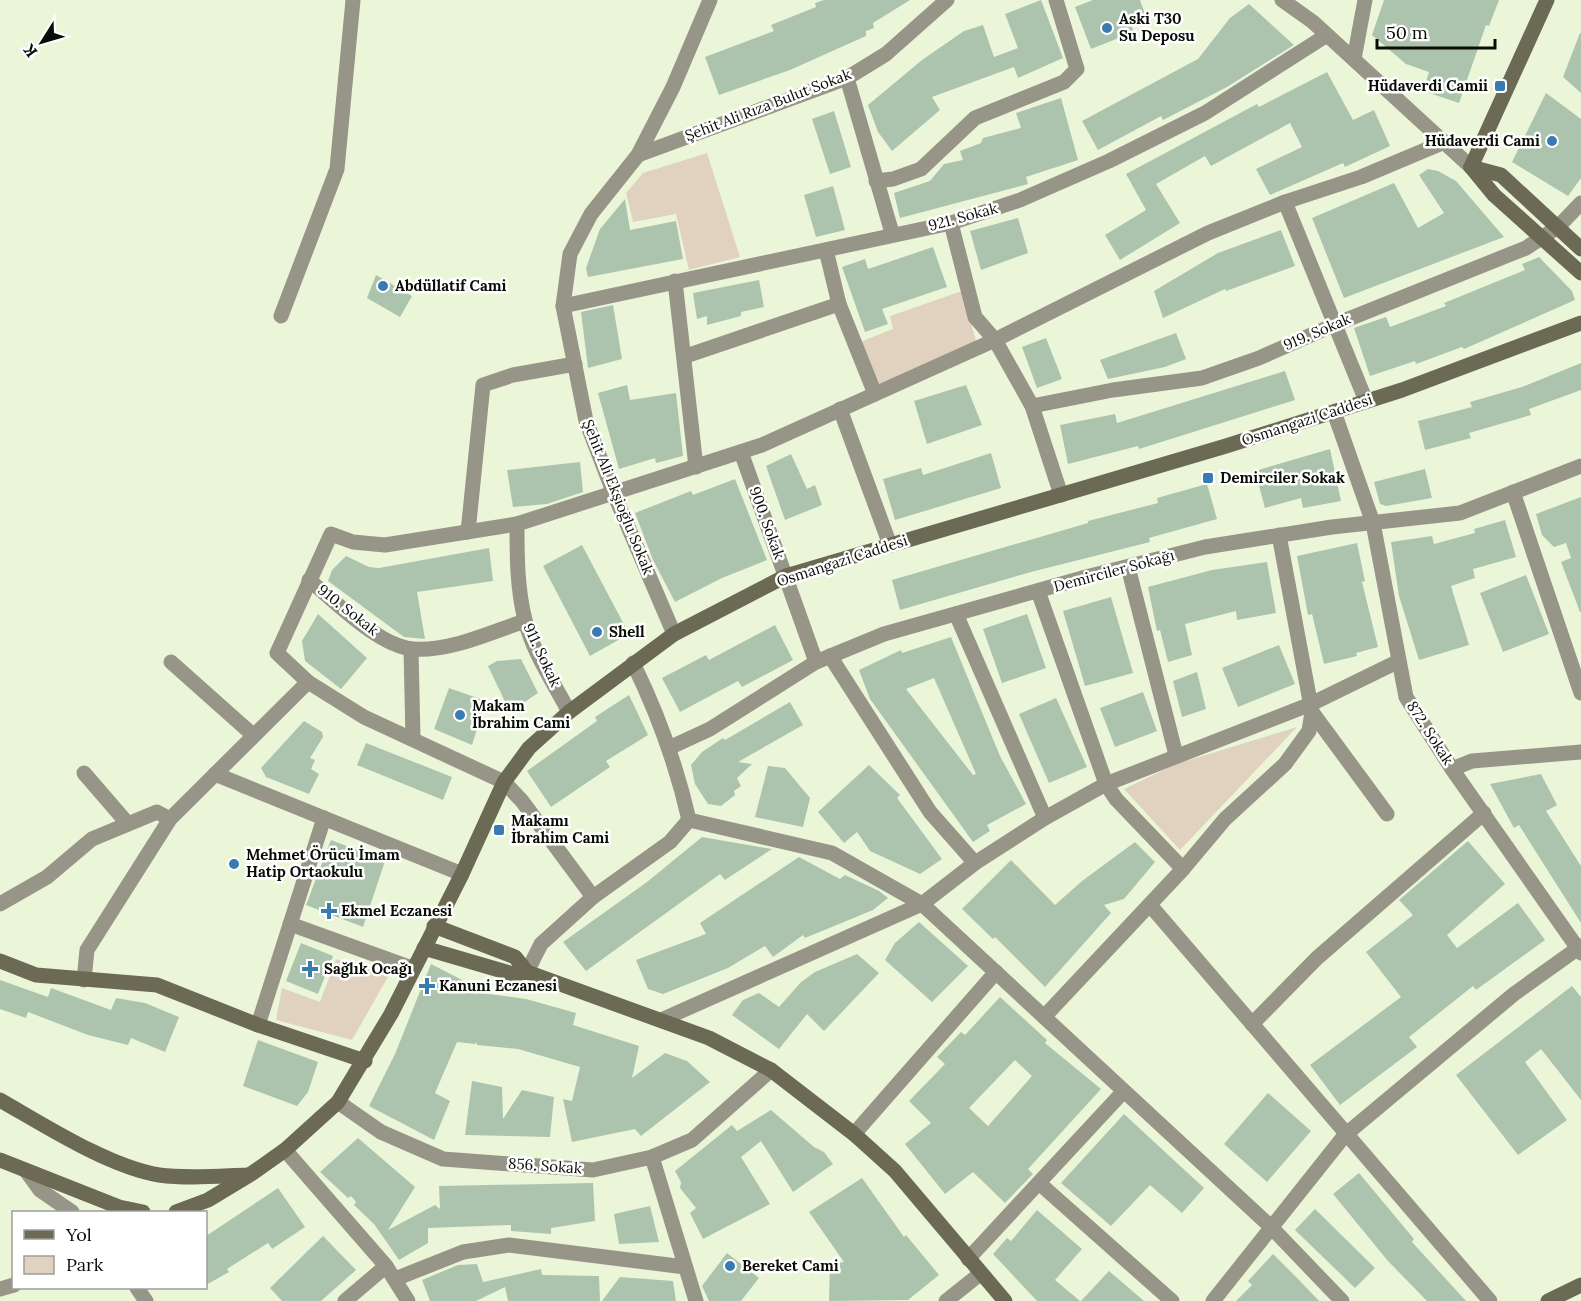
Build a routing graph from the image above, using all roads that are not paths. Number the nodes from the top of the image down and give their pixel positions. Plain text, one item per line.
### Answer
1 (353, 0) edge
2 (710, 0) edge
3 (946, 0) edge
4 (1056, 0) edge
5 (1282, 0) edge
6 (1365, 0) edge
7 (1547, 0) edge
8 (1327, 35) junction
9 (1354, 59) junction
10 (847, 78) junction
11 (1442, 143) junction
12 (638, 154) junction
13 (1471, 167) junction
14 (876, 181) junction
15 (1285, 202) junction
16 (1581, 203) edge
17 (951, 223) junction
18 (1558, 227) junction
19 (892, 233) junction
20 (1544, 238) junction
21 (1581, 249) edge
22 (826, 250) junction
23 (1581, 273) edge
24 (675, 281) junction
25 (839, 304) junction
26 (563, 306) junction
27 (281, 316) dead end
28 (1581, 323) edge
29 (1336, 324) junction
30 (995, 340) junction
31 (686, 356) junction
32 (575, 364) junction
33 (875, 394) junction
34 (1366, 401) junction
35 (1032, 406) junction
36 (840, 409) junction
37 (1334, 412) junction
38 (741, 452) junction
39 (1581, 466) edge
40 (696, 467) junction
41 (1513, 492) junction
42 (614, 494) junction
43 (1061, 495) junction
44 (1373, 523) junction
45 (517, 524) junction
46 (468, 532) junction
47 (1279, 536) junction
48 (890, 545) junction
49 (1128, 567) junction
50 (786, 576) junction
51 (309, 580) junction
52 (1038, 591) junction
53 (956, 614) junction
54 (525, 621) junction
55 (674, 634) junction
56 (411, 649) junction
57 (823, 659) junction
58 (1399, 661) junction
59 (171, 662) dead end
60 (633, 663) junction
61 (308, 681) junction
62 (1581, 693) edge
63 (1312, 708) junction
64 (569, 712) junction
65 (254, 735) junction
66 (412, 739) junction
67 (671, 747) junction
68 (1581, 752) edge
69 (1176, 754) junction
70 (1452, 769) junction
71 (84, 772) dead end
72 (215, 774) junction
73 (504, 782) junction
74 (1106, 784) junction
75 (1484, 813) junction
76 (1387, 814) dead end
77 (324, 818) junction
78 (1045, 818) junction
79 (170, 819) junction
80 (689, 820) junction
81 (128, 824) junction
82 (975, 863) junction
83 (1183, 869) junction
84 (462, 874) junction
85 (593, 897) junction
86 (0, 904) edge
87 (922, 904) junction
88 (1150, 905) junction
89 (290, 924) junction
90 (434, 926) junction
91 (424, 948) junction
92 (1580, 949) edge
93 (0, 962) edge
94 (412, 968) junction
95 (527, 972) junction
96 (996, 972) junction
97 (84, 980) junction
98 (1044, 1017) junction
99 (661, 1020) junction
100 (1252, 1024) junction
101 (258, 1025) junction
102 (365, 1061) junction
103 (771, 1070) junction
104 (1124, 1092) junction
105 (0, 1100) edge
106 (339, 1102) junction
107 (854, 1134) junction
108 (1345, 1135) junction
109 (285, 1150) junction
110 (652, 1157) junction
111 (0, 1160) edge
112 (27, 1172) junction
113 (251, 1174) junction
114 (1039, 1183) junction
115 (71, 1211) edge
116 (138, 1211) edge
117 (184, 1211) edge
118 (1270, 1226) junction
119 (968, 1259) junction
120 (386, 1266) junction
121 (684, 1267) junction
122 (980, 1274) junction
123 (395, 1279) junction
124 (1581, 1285) edge
125 (345, 1301) edge
126 (408, 1301) edge
127 (696, 1301) edge
128 (946, 1301) edge
129 (1005, 1301) edge
130 (1172, 1301) edge
131 (1213, 1301) edge
132 (1342, 1301) edge
133 (1490, 1301) edge
134 (1548, 1301) edge

1 - 27 street
2 - 12 street, Şehit Ali Ekşioğlu Sokak
3 - 10 street, Şehit Ali Rıza Bulut Sokak
4 - 14 street
5 - 8 street
6 - 9 street
7 - 13 main road
8 - 9 street
8 - 17 street, 921. Sokak
9 - 11 street
10 - 12 street, Şehit Ali Rıza Bulut Sokak
10 - 14 street
11 - 13 street
11 - 15 street
12 - 26 street, Şehit Ali Ekşioğlu Sokak
13 - 18 main road
13 - 20 main road
14 - 19 street
15 - 29 street
15 - 30 street
16 - 18 street, 919. Sokak
17 - 19 street, 921. Sokak
17 - 30 street
18 - 20 street, 919. Sokak
18 - 21 main road
19 - 22 street, 921. Sokak
20 - 23 main road
20 - 29 street, 919. Sokak
22 - 24 street, 921. Sokak
22 - 25 street
24 - 26 street, 921. Sokak
24 - 31 street
25 - 31 street
25 - 33 street
26 - 32 street, Şehit Ali Ekşioğlu Sokak
28 - 34 main road, Osmangazi Caddesi
29 - 34 street
29 - 35 street, 919. Sokak
30 - 33 street
30 - 35 street
31 - 40 street
32 - 42 street, Şehit Ali Ekşioğlu Sokak
32 - 46 street
33 - 36 street
34 - 37 main road, Osmangazi Caddesi
35 - 43 street
36 - 38 street
36 - 48 street
37 - 43 main road, Osmangazi Caddesi
37 - 44 street, 872. Sokak
38 - 40 street
38 - 50 street, 900. Sokak
39 - 41 street, Demirciler Sokağı
40 - 42 street
41 - 44 street, Demirciler Sokağı
41 - 62 street
42 - 45 street
42 - 55 street, Şehit Ali Ekşioğlu Sokak
43 - 48 main road, Osmangazi Caddesi
44 - 47 street, Demirciler Sokağı
44 - 58 street, 872. Sokak
45 - 46 street
45 - 54 street, 911. Sokak
46 - 51 street
47 - 49 street, Demirciler Sokağı
47 - 63 street
48 - 50 main road, Osmangazi Caddesi
49 - 52 street, Demirciler Sokağı
49 - 69 street
50 - 55 main road, Osmangazi Caddesi
50 - 57 street, 900. Sokak
51 - 56 street, 910. Sokak
51 - 61 street
52 - 53 street, Demirciler Sokağı
52 - 74 street
53 - 57 street, Demirciler Sokağı
53 - 78 street
54 - 56 street
54 - 64 street, 911. Sokak
55 - 60 main road, Osmangazi Caddesi
56 - 66 street
57 - 67 street, Demirciler Sokağı
57 - 82 street, 900. Sokak
58 - 63 street
58 - 70 street, 872. Sokak
59 - 65 street
60 - 64 main road, Osmangazi Caddesi
60 - 67 street
61 - 65 street
61 - 66 street
63 - 69 street
63 - 76 street
63 - 83 street
64 - 73 main road, Osmangazi Caddesi
65 - 72 street
66 - 73 street
67 - 80 street
68 - 70 street
69 - 74 street
70 - 75 street, 872. Sokak
71 - 81 street
72 - 77 street
72 - 79 street
73 - 84 main road, Osmangazi Caddesi
73 - 85 street
74 - 78 street
74 - 83 street
75 - 92 street, 872. Sokak
75 - 100 street
77 - 84 street
77 - 89 street
78 - 82 street
79 - 81 street
79 - 97 street
80 - 85 street
80 - 87 street
81 - 86 street
82 - 87 street
83 - 88 street
84 - 90 main road, Osmangazi Caddesi
85 - 95 street
87 - 96 street
87 - 99 street
88 - 98 street
88 - 100 street
89 - 94 street
89 - 101 street
90 - 91 main road, Osmangazi Caddesi
90 - 95 main road
91 - 94 main road, Osmangazi Caddesi
91 - 95 main road
92 - 108 street
93 - 97 main road
94 - 102 main road, Osmangazi Caddesi
95 - 99 main road
96 - 98 street
96 - 107 street
97 - 101 main road
98 - 104 street
99 - 103 main road
100 - 108 street
101 - 102 main road
102 - 106 main road, Osmangazi Caddesi
103 - 107 main road
103 - 110 street, 856. Sokak
104 - 114 street
104 - 118 street
105 - 113 main road
106 - 109 main road, Osmangazi Caddesi
106 - 110 street, 856. Sokak
107 - 119 main road
108 - 118 street
108 - 133 street
109 - 113 main road, Osmangazi Caddesi
109 - 120 street
110 - 121 street
111 - 112 main road
112 - 115 street
112 - 116 main road
113 - 117 main road, Osmangazi Caddesi
114 - 119 street
114 - 130 street
118 - 131 street
118 - 132 street
119 - 122 main road
120 - 123 street
120 - 125 street
121 - 123 street
121 - 127 street
122 - 128 street
122 - 129 main road
123 - 126 street
124 - 134 main road

